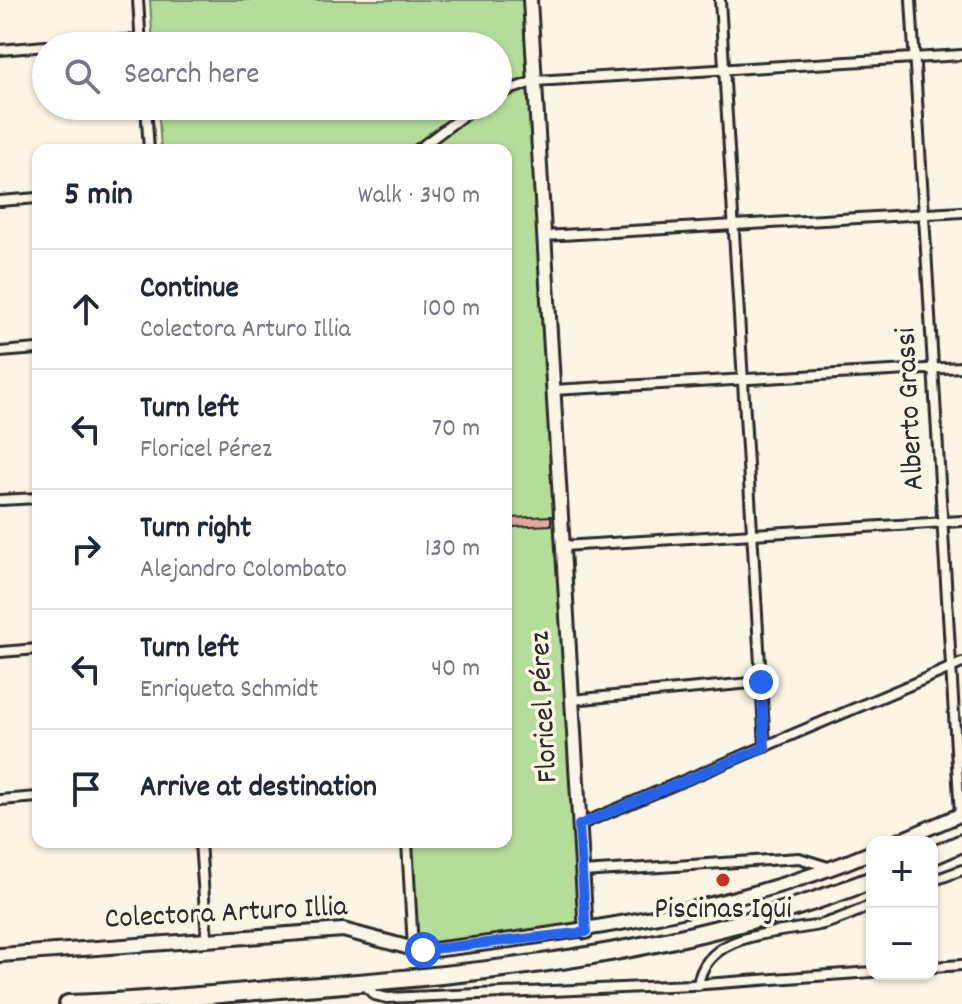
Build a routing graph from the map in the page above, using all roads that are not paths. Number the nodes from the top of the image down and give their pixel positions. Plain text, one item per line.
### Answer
1 (138, 0) edge
2 (530, 0) edge
3 (720, 0) edge
4 (911, 0) edge
5 (140, 32) edge
6 (32, 47) edge
7 (0, 50) edge
8 (962, 55) edge
9 (914, 58) junction
10 (724, 70) junction
11 (535, 81) junction
12 (512, 89) edge
13 (147, 120) edge
14 (457, 120) edge
15 (149, 144) edge
16 (425, 144) edge
17 (32, 198) edge
18 (0, 201) edge
19 (962, 212) edge
20 (924, 214) junction
21 (734, 225) junction
22 (544, 236) junction
23 (32, 349) edge
24 (0, 352) edge
25 (962, 367) edge
26 (933, 369) junction
27 (743, 379) junction
28 (553, 390) junction
29 (32, 498) edge
30 (0, 500) edge
31 (962, 521) edge
32 (943, 522) junction
33 (752, 534) junction
34 (563, 546) junction
35 (32, 649) edge
36 (0, 652) edge
37 (962, 663) edge
38 (951, 667) junction
39 (761, 682) junction
40 (572, 700) junction
41 (765, 747) junction
42 (32, 797) edge
43 (0, 800) edge
44 (961, 815) edge
45 (579, 825) junction
46 (910, 836) edge
47 (962, 843) edge
48 (200, 848) edge
49 (407, 848) edge
50 (938, 853) edge
51 (866, 854) edge
52 (832, 868) junction
53 (962, 870) edge
54 (582, 872) junction
55 (938, 879) edge
56 (866, 882) edge
57 (866, 907) edge
58 (586, 932) junction
59 (207, 940) junction
60 (413, 948) junction
61 (0, 955) edge
62 (962, 965) edge
63 (938, 967) edge
64 (866, 972) edge
65 (362, 983) junction
66 (698, 985) junction
67 (68, 1004) edge
68 (79, 1004) edge

1 - 5 street
2 - 11 street, Floricel Pérez
3 - 10 street
4 - 9 street, Alberto Grassi
6 - 7 street
8 - 9 street
9 - 10 street
9 - 20 street, Alberto Grassi
10 - 11 street
10 - 21 street
11 - 12 street
11 - 22 street, Floricel Pérez
13 - 15 street
14 - 16 street
17 - 18 street
19 - 20 street
20 - 21 street
20 - 26 street, Alberto Grassi
21 - 22 street
21 - 27 street
22 - 28 street, Floricel Pérez
23 - 24 street
25 - 26 street
26 - 27 street
26 - 32 street, Alberto Grassi
27 - 28 street
27 - 33 street
28 - 34 street, Floricel Pérez
29 - 30 street
31 - 32 street
32 - 33 street
32 - 38 street, Alberto Grassi
33 - 34 street
33 - 39 street
34 - 40 street, Floricel Pérez
35 - 36 street
37 - 38 street
38 - 41 street
38 - 44 street, Alberto Grassi
39 - 40 street
39 - 41 street
40 - 45 street, Floricel Pérez
41 - 45 street
42 - 43 street
44 - 46 street
45 - 54 street, Floricel Pérez
47 - 50 highway
48 - 59 street
49 - 60 street
51 - 52 street, Colectora Arturo Illia
52 - 54 street
52 - 58 street, Colectora Arturo Illia
53 - 55 street
54 - 58 street, Floricel Pérez
56 - 65 highway
57 - 66 street
58 - 60 street, Colectora Arturo Illia
59 - 60 street, Colectora Arturo Illia
59 - 61 street, Colectora Arturo Illia
62 - 63 street
64 - 66 street
65 - 66 street
65 - 68 highway
67 - 68 highway

